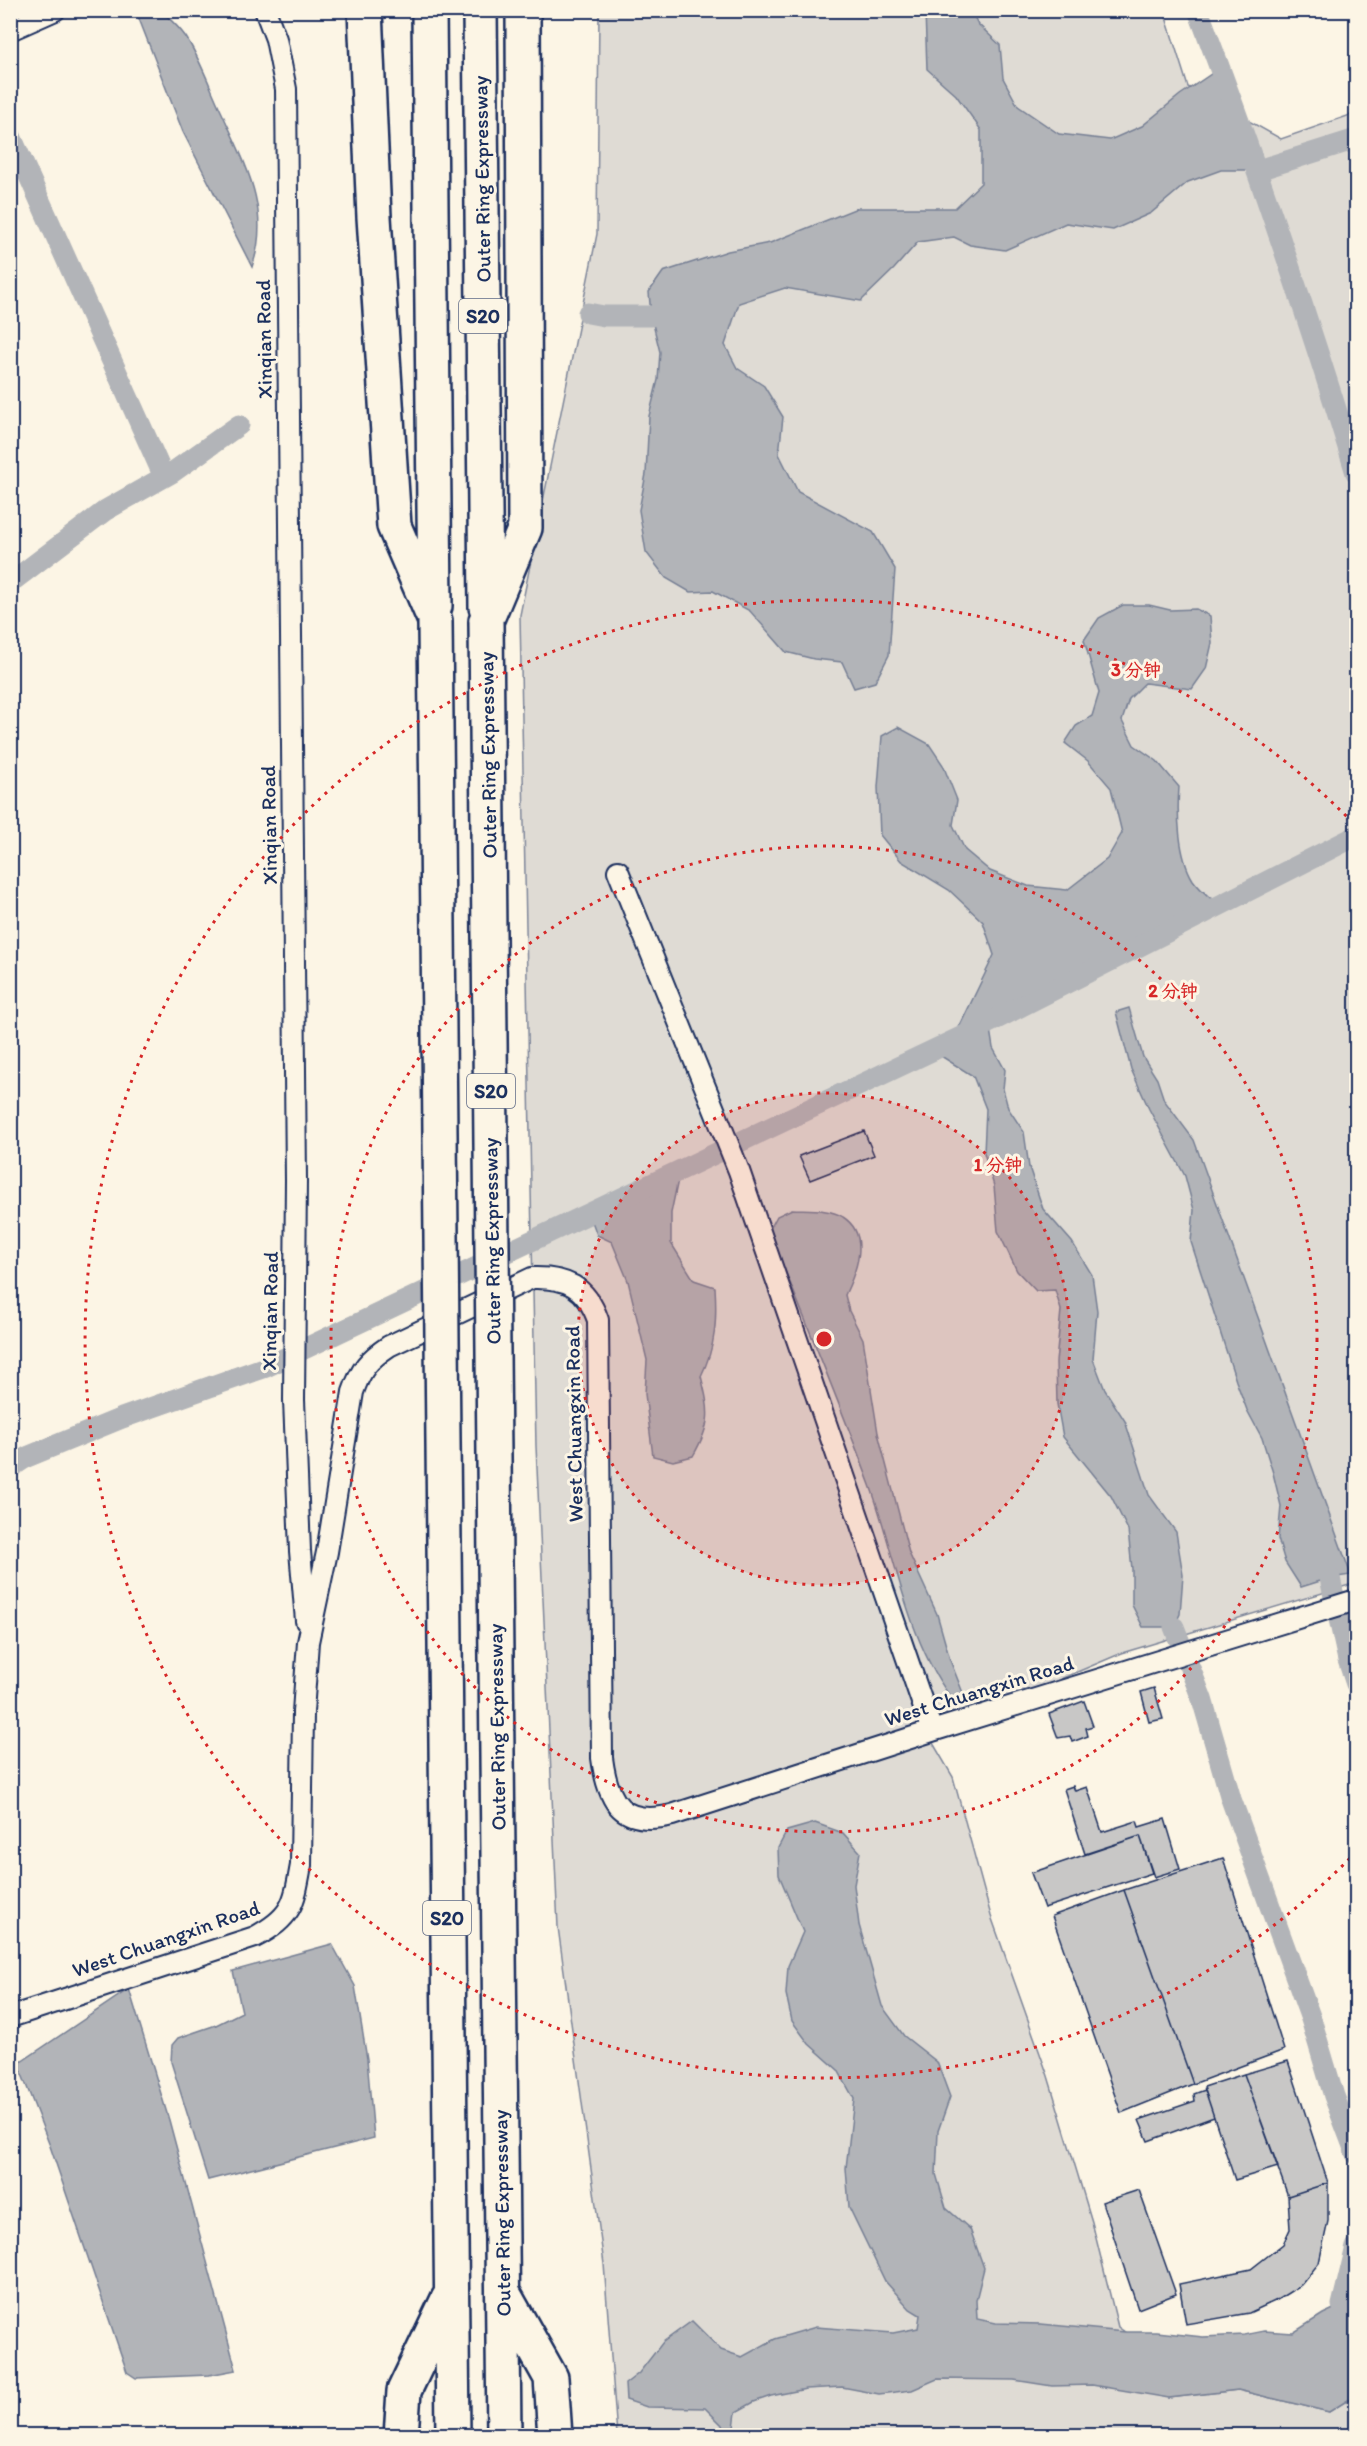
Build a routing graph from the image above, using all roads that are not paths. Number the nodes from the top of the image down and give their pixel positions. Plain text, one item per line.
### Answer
1 (56, 10) edge
2 (265, 10) edge
3 (365, 10) edge
4 (429, 10) edge
5 (480, 10) edge
6 (523, 10) edge
7 (11, 28) edge
8 (435, 621) junction
9 (486, 621) junction
10 (618, 871) dead end
11 (1356, 1600) edge
12 (308, 1642) junction
13 (932, 1731) junction
14 (10, 2016) edge
15 (451, 2292) junction
16 (503, 2292) junction
17 (401, 2436) edge
18 (453, 2436) edge
19 (504, 2436) edge
20 (555, 2436) edge

1 - 7 street
2 - 12 street, Xinqian Road
3 - 8 highway
4 - 8 highway, S20
5 - 9 highway, Outer Ring Expressway / S20
6 - 9 highway
8 - 15 highway, S20, bridge
9 - 16 highway, Outer Ring Expressway / S20, bridge
10 - 13 street
11 - 13 street, West Chuangxin Road
12 - 13 street, West Chuangxin Road
12 - 14 street, West Chuangxin Road
15 - 17 highway
15 - 18 highway, S20
16 - 19 highway, Outer Ring Expressway / S20
16 - 20 highway

